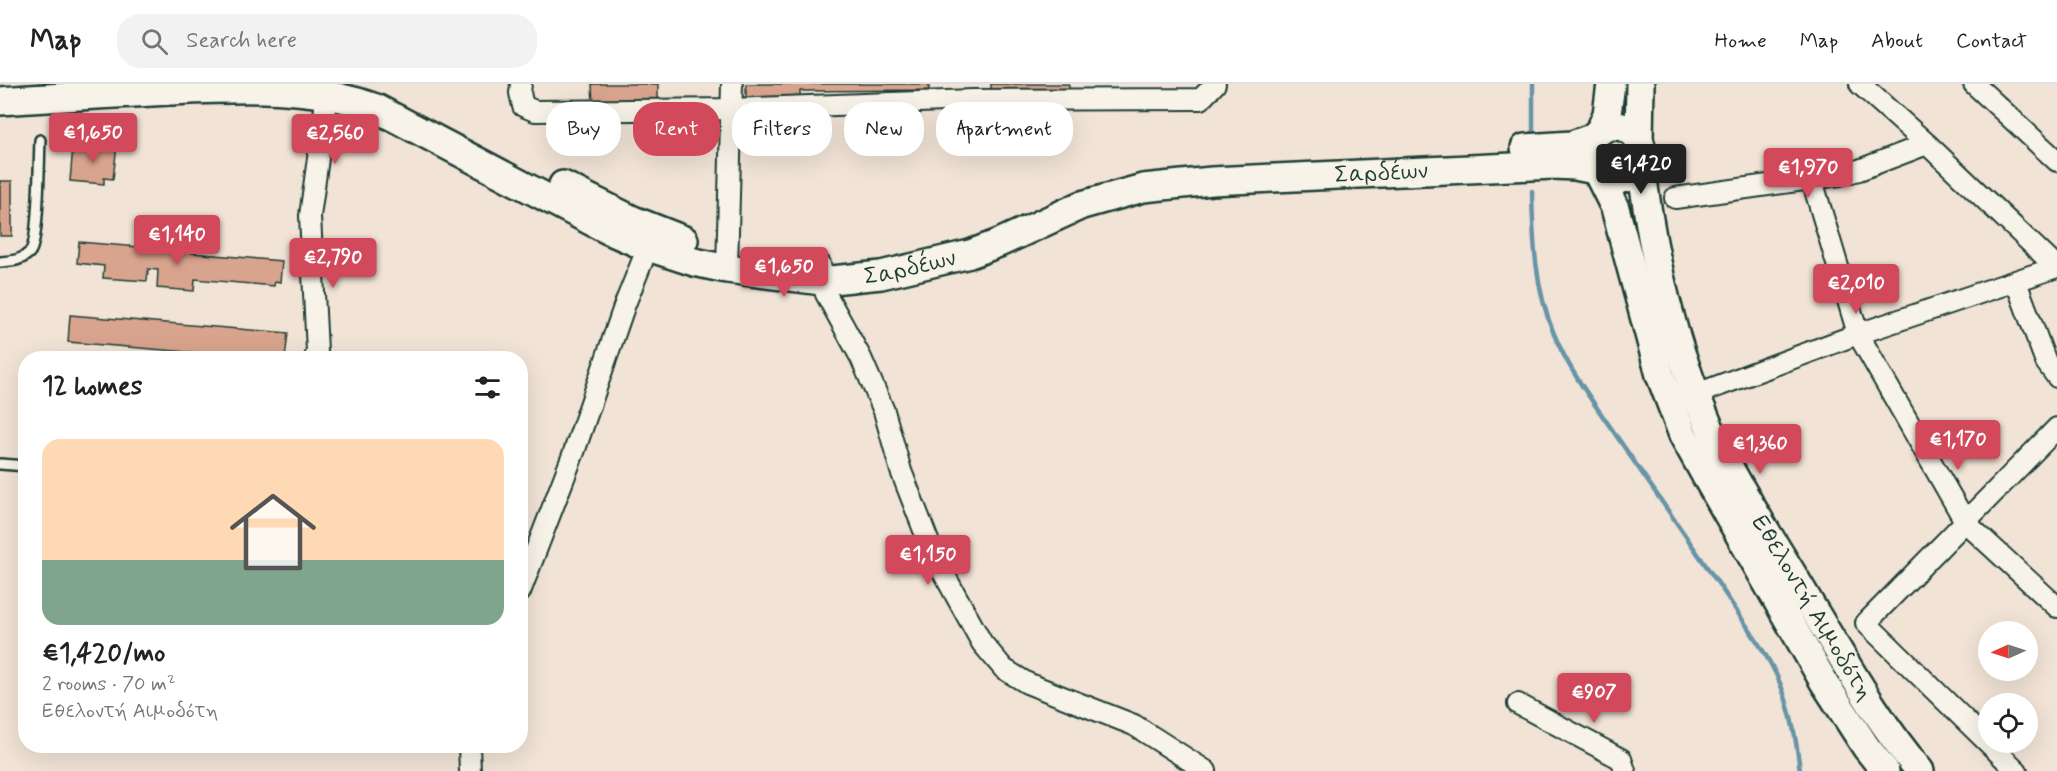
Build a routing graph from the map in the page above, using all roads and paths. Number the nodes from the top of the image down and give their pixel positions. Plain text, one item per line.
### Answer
1 (31, 84) edge
2 (367, 84) edge
3 (521, 84) edge
4 (732, 84) edge
5 (1611, 84) edge
6 (1640, 84) edge
7 (1860, 84) edge
8 (1974, 84) edge
9 (1215, 85) edge
10 (0, 86) edge
11 (973, 92) edge
12 (0, 101) edge
13 (325, 108) dead end
14 (731, 109) junction
15 (1597, 134) junction
16 (40, 140) dead end
17 (1927, 144) junction
18 (1640, 152) junction
19 (2057, 161) edge
20 (1597, 172) junction
21 (1812, 180) junction
22 (1675, 198) dead end
23 (648, 247) junction
24 (727, 260) junction
25 (0, 262) edge
26 (2056, 267) edge
27 (821, 273) junction
28 (2016, 282) junction
29 (1858, 334) junction
30 (317, 351) edge
31 (2057, 377) edge
32 (1696, 395) junction
33 (1670, 404) junction
34 (2057, 428) edge
35 (0, 464) edge
36 (18, 465) edge
37 (1966, 523) junction
38 (528, 571) edge
39 (2057, 608) edge
40 (1518, 704) dead end
41 (469, 753) edge
42 (470, 771) edge
43 (1206, 771) edge
44 (1624, 771) edge
45 (1885, 771) edge
46 (1920, 771) edge
47 (2017, 771) edge

1 - 10 main road
2 - 24 main road, Σαρδέων
3 - 14 street
4 - 14 street
5 - 15 main road
6 - 18 main road, Εθελοντή Αιμοδότη
7 - 17 street
8 - 19 street
9 - 11 street
11 - 14 street
12 - 23 main road, Σαρδέων
13 - 30 street
14 - 24 street
15 - 18 main road
15 - 20 main road
15 - 27 main road, Σαρδέων
16 - 25 lane
17 - 21 street
17 - 26 street
18 - 20 main road
18 - 32 main road, Εθελοντή Αιμοδότη
20 - 27 main road, Σαρδέων
20 - 33 main road
21 - 22 street
21 - 29 street
23 - 24 main road, Σαρδέων
23 - 38 street
24 - 27 main road, Σαρδέων
26 - 28 street
27 - 43 street
28 - 29 street
28 - 31 street
29 - 32 street
29 - 37 street
32 - 33 street
32 - 46 main road, Εθελοντή Αιμοδότη
33 - 45 main road
34 - 37 street
35 - 36 lane
37 - 39 street
37 - 47 street
40 - 44 street
41 - 42 street

